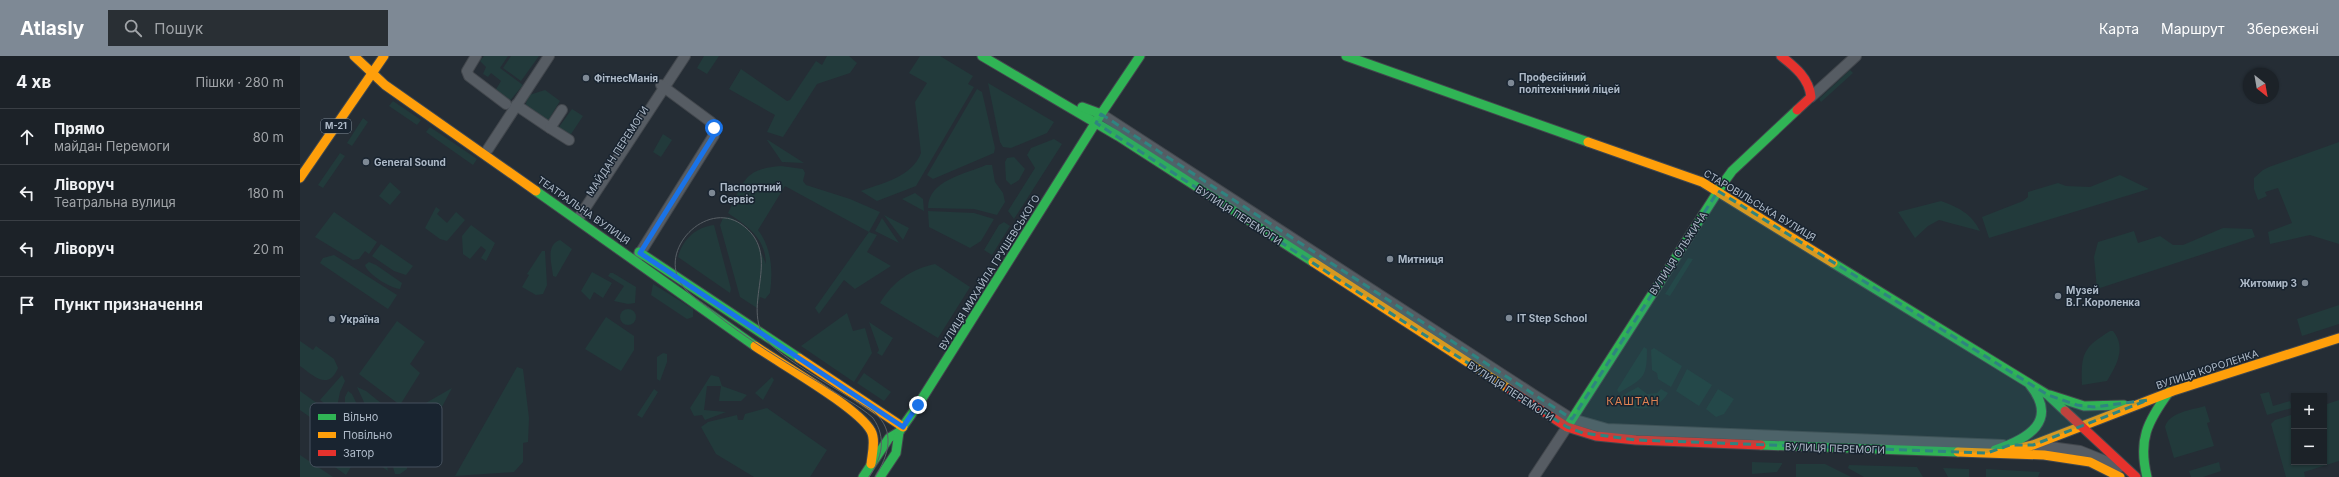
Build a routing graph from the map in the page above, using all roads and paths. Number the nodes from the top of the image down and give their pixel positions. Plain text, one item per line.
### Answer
1 (354, 56) edge
2 (384, 56) edge
3 (476, 56) edge
4 (549, 56) edge
5 (678, 56) edge
6 (685, 56) edge
7 (982, 56) edge
8 (998, 56) edge
9 (1140, 56) edge
10 (1346, 56) edge
11 (1781, 56) edge
12 (1856, 56) edge
13 (371, 64) edge
14 (663, 87) junction
15 (1811, 97) junction
16 (511, 104) junction
17 (562, 110) dead end
18 (1098, 119) junction
19 (550, 128) junction
20 (569, 140) dead end
21 (488, 149) junction
22 (300, 165) edge
23 (300, 178) edge
24 (1718, 191) junction
25 (578, 215) junction
26 (638, 257) junction
27 (2339, 338) edge
28 (2029, 382) junction
29 (2169, 392) junction
30 (2048, 395) junction
31 (2148, 400) junction
32 (1569, 423) junction
33 (2083, 426) junction
34 (901, 430) junction
35 (2010, 445) junction
36 (2033, 445) junction
37 (1987, 453) junction
38 (871, 464) junction
39 (863, 477) edge
40 (880, 477) edge
41 (1534, 477) edge
42 (2120, 477) edge
43 (2136, 477) edge
44 (2147, 477) edge

1 - 13 main road, ТЕАТРАЛЬНА ВУЛИЦЯ
2 - 13 main road, М-21
3 - 16 street
4 - 16 street
5 - 14 street, МАЙДАН ПЕРЕМОГИ
6 - 14 street, МАЙДАН ПЕРЕМОГИ
7 - 18 main road, ВУЛИЦЯ ПЕРЕМОГИ
8 - 18 main road, ВУЛИЦЯ ПЕРЕМОГИ
9 - 18 main road, ВУЛИЦЯ МИХАЙЛА ГРУШЕВСЬКОГО
10 - 24 main road, СТАРОВІЛЬСЬКА ВУЛИЦЯ
11 - 15 main road
12 - 15 street, ВУЛИЦЯ ОЛЬЖИЧА
13 - 21 main road, ТЕАТРАЛЬНА ВУЛИЦЯ
13 - 22 main road, М-21
13 - 23 main road, М-21
13 - 25 main road, ТЕАТРАЛЬНА ВУЛИЦЯ
14 - 25 street, МАЙДАН ПЕРЕМОГИ
14 - 26 street
15 - 24 main road, ВУЛИЦЯ ОЛЬЖИЧА
16 - 19 street
16 - 21 street
17 - 19 street
18 - 32 street, ВУЛИЦЯ ПЕРЕМОГИ
18 - 34 main road, ВУЛИЦЯ МИХАЙЛА ГРУШЕВСЬКОГО
19 - 20 street
21 - 25 main road, ТЕАТРАЛЬНА ВУЛИЦЯ
24 - 28 main road, СТАРОВІЛЬСЬКА ВУЛИЦЯ
24 - 32 main road, ВУЛИЦЯ ОЛЬЖИЧА
25 - 26 main road, ТЕАТРАЛЬНА ВУЛИЦЯ
26 - 34 main road, ТЕАТРАЛЬНА ВУЛИЦЯ
26 - 38 main road, ТЕАТРАЛЬНА ВУЛИЦЯ
27 - 29 main road, ВУЛИЦЯ КОРОЛЕНКА
28 - 30 main road, СТАРОВІЛЬСЬКА ВУЛИЦЯ
28 - 35 main road
29 - 31 main road, ВУЛИЦЯ КОРОЛЕНКА
29 - 44 main road
30 - 31 main road
30 - 33 main road, СТАРОВІЛЬСЬКА ВУЛИЦЯ
31 - 33 main road, ВУЛИЦЯ КОРОЛЕНКА
32 - 35 street, ВУЛИЦЯ ПЕРЕМОГИ
32 - 37 main road, ВУЛИЦЯ ПЕРЕМОГИ
32 - 41 street, ВУЛИЦЯ ОЛЬЖИЧА
33 - 36 main road, ВУЛИЦЯ КОРОЛЕНКА
33 - 43 main road, СТАРОВІЛЬСЬКА ВУЛИЦЯ
34 - 38 main road, ВУЛИЦЯ МИХАЙЛА ГРУШЕВСЬКОГО
34 - 40 main road, ВУЛИЦЯ МИХАЙЛА ГРУШЕВСЬКОГО
35 - 36 street, ВУЛИЦЯ ПЕРЕМОГИ
35 - 37 main road
36 - 37 main road, ВУЛИЦЯ КОРОЛЕНКА
36 - 43 street, ВУЛИЦЯ ПЕРЕМОГИ
37 - 42 main road, ВУЛИЦЯ ПЕРЕМОГИ
38 - 39 main road, ВУЛИЦЯ МИХАЙЛА ГРУШЕВСЬКОГО

